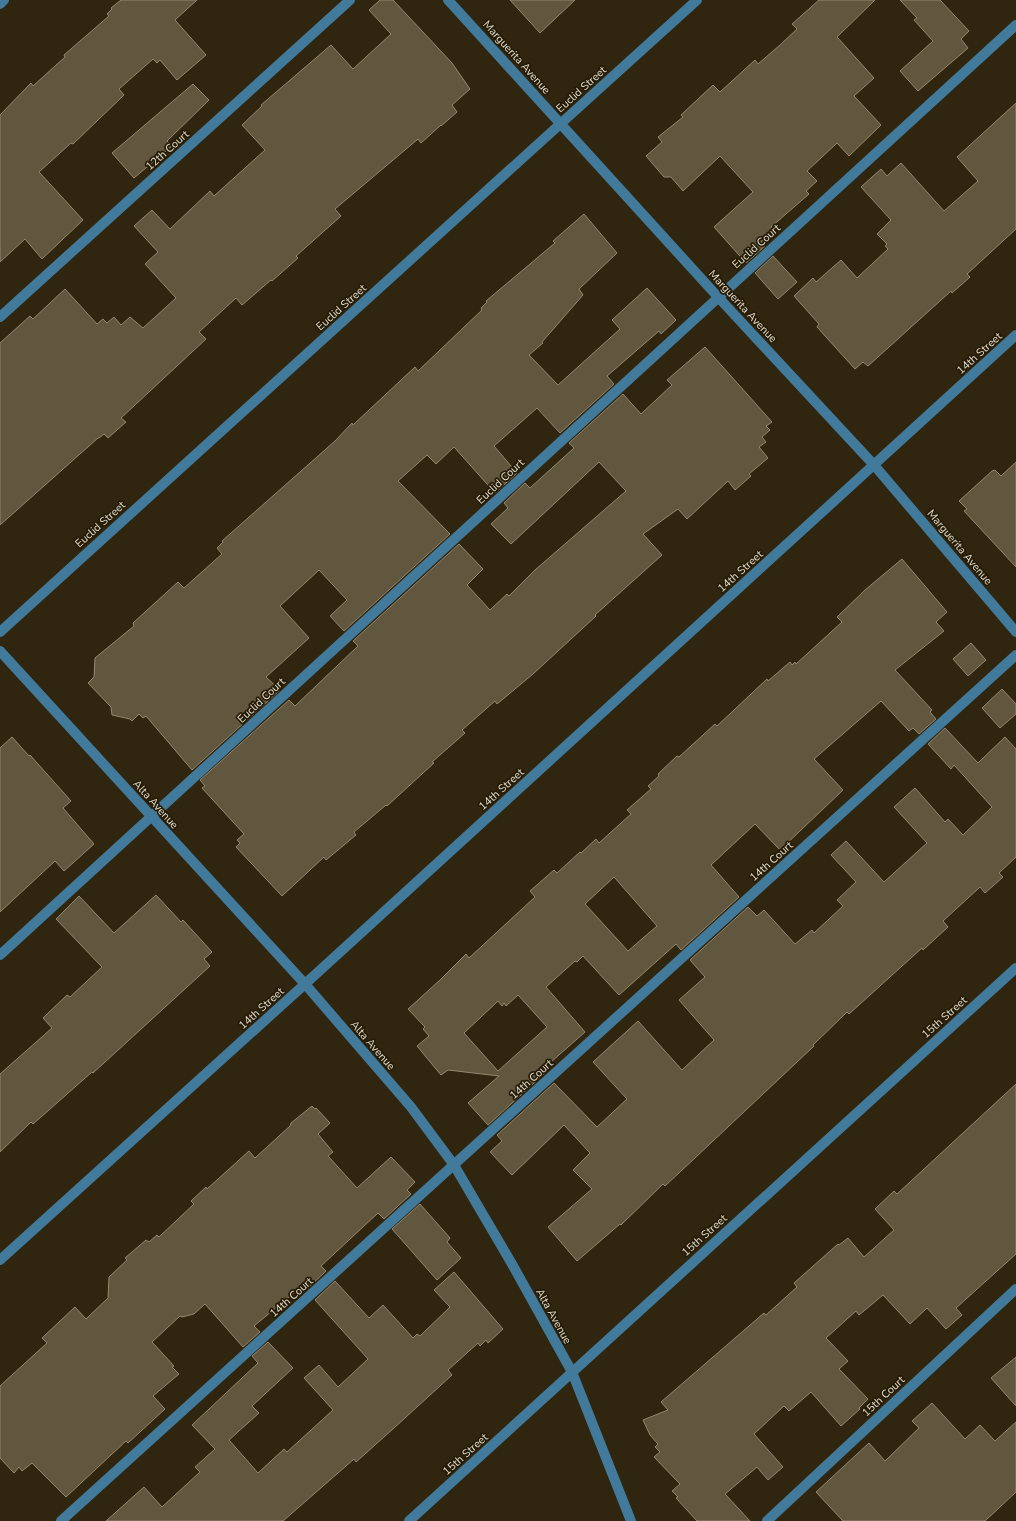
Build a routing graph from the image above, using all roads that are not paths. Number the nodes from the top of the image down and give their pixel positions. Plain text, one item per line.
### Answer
1 (4, 0) edge
2 (350, 0) edge
3 (448, 0) edge
4 (697, 0) edge
5 (0, 4) edge
6 (1016, 25) edge
7 (561, 123) junction
8 (718, 297) junction
9 (0, 317) edge
10 (1016, 336) edge
11 (874, 465) junction
12 (0, 632) edge
13 (1016, 632) edge
14 (0, 651) edge
15 (1016, 655) edge
16 (152, 818) junction
17 (0, 955) edge
18 (1016, 968) edge
19 (305, 984) junction
20 (454, 1165) junction
21 (0, 1260) edge
22 (1016, 1289) edge
23 (572, 1372) junction
24 (61, 1521) edge
25 (409, 1521) edge
26 (631, 1521) edge
27 (767, 1521) edge

1 - 5 street
2 - 9 street, 12th Court
3 - 7 street, Marguerita Avenue
4 - 7 street, Euclid Street
6 - 8 street, Euclid Court
7 - 8 street, Marguerita Avenue
7 - 12 street, Euclid Street
8 - 11 street, Marguerita Avenue
8 - 16 street, Euclid Court
10 - 11 street, 14th Street
11 - 13 street, Marguerita Avenue
11 - 19 street, 14th Street
14 - 16 street, Alta Avenue
15 - 20 street, 14th Court
16 - 17 street, Euclid Court
16 - 19 street, Alta Avenue
18 - 23 street, 15th Street
19 - 20 street, Alta Avenue
19 - 21 street, 14th Street
20 - 23 street, Alta Avenue
20 - 24 street, 14th Court
22 - 27 street, 15th Court
23 - 25 street, 15th Street
23 - 26 street, Alta Avenue

